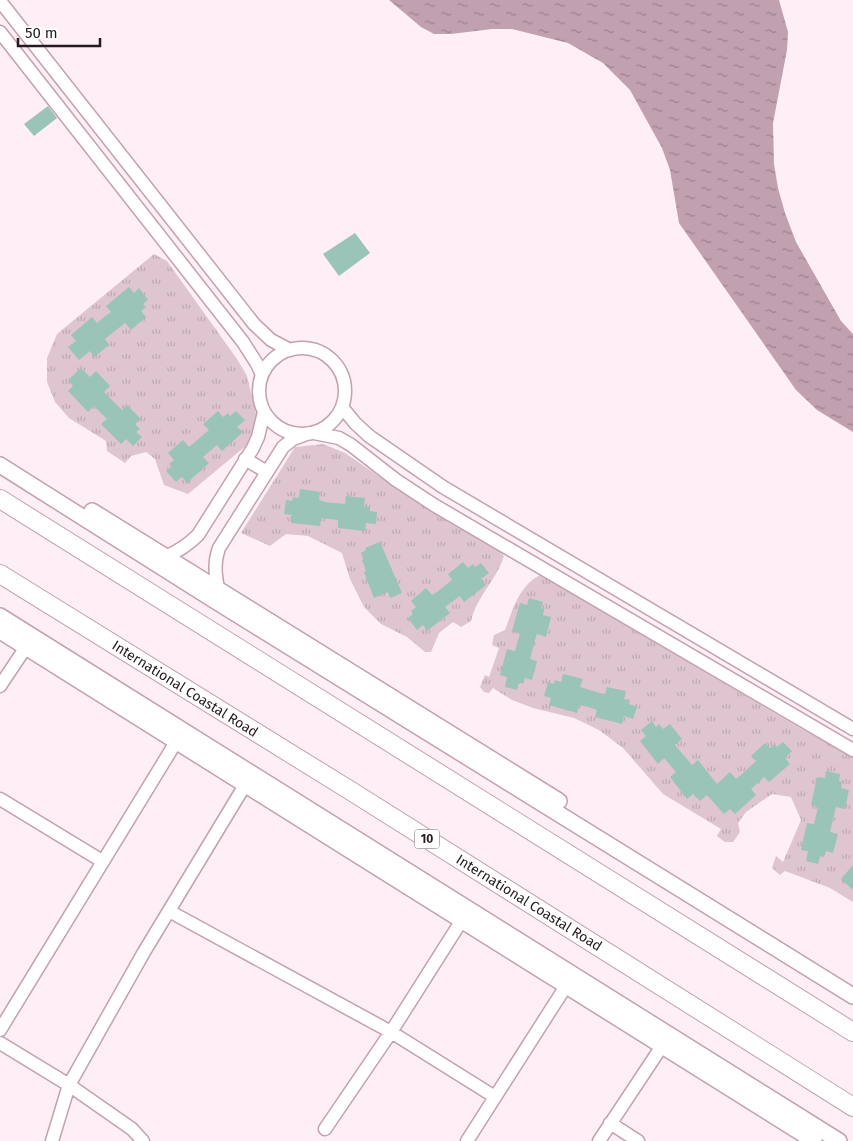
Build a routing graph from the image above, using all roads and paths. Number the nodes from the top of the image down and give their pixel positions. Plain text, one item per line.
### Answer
1 (0, 1) edge
2 (0, 32) edge
3 (68, 89) junction
4 (53, 100) junction
5 (290, 350) junction
6 (262, 375) junction
7 (342, 406) junction
8 (264, 412) junction
9 (309, 434) junction
10 (0, 453) edge
11 (246, 459) junction
12 (0, 465) edge
13 (267, 472) junction
14 (0, 499) edge
15 (522, 534) junction
16 (535, 542) junction
17 (512, 550) junction
18 (166, 557) junction
19 (525, 558) junction
20 (0, 574) edge
21 (218, 588) junction
22 (0, 616) edge
23 (0, 631) edge
24 (26, 647) junction
25 (763, 676) junction
26 (778, 685) junction
27 (0, 686) edge
28 (753, 692) junction
29 (769, 701) junction
30 (853, 729) edge
31 (176, 742) junction
32 (853, 750) edge
33 (245, 785) junction
34 (0, 799) edge
35 (102, 861) junction
36 (169, 911) junction
37 (462, 920) junction
38 (853, 984) edge
39 (566, 986) junction
40 (853, 996) edge
41 (0, 1030) edge
42 (390, 1032) junction
43 (853, 1032) edge
44 (0, 1043) edge
45 (662, 1046) junction
46 (69, 1085) junction
47 (495, 1097) junction
48 (853, 1107) edge
49 (610, 1124) junction
50 (324, 1129) dead end
51 (139, 1139) edge
52 (52, 1141) edge
53 (467, 1141) edge
54 (599, 1141) edge
55 (638, 1141) edge
56 (814, 1141) edge
57 (838, 1141) edge

1 - 3 street
2 - 4 street
3 - 4 street
3 - 5 street
4 - 6 street
5 - 6 street
5 - 7 street
6 - 8 street
7 - 9 street
7 - 15 street
8 - 9 street
8 - 11 street
9 - 13 street
9 - 17 street
10 - 18 main road
11 - 13 street
11 - 18 street
12 - 40 main road
13 - 21 street
14 - 43 highway
15 - 16 street
15 - 17 street
16 - 19 street
16 - 25 street
17 - 19 street
18 - 21 main road
19 - 28 street
20 - 48 highway, International Coastal Road / 10
21 - 38 main road
22 - 57 main road
23 - 24 main road
24 - 27 street
24 - 31 main road
25 - 26 street
25 - 28 street
26 - 29 street
26 - 30 street
28 - 29 street
29 - 32 street
31 - 33 main road
31 - 35 street
33 - 36 street
33 - 37 main road
34 - 35 street
35 - 41 street
36 - 42 street
36 - 46 street
37 - 39 main road
37 - 42 street
39 - 45 main road
39 - 47 street
42 - 47 street
42 - 50 street
44 - 46 street
45 - 49 street
45 - 56 main road
46 - 51 street
46 - 52 street
47 - 53 street
49 - 54 street
49 - 55 street

